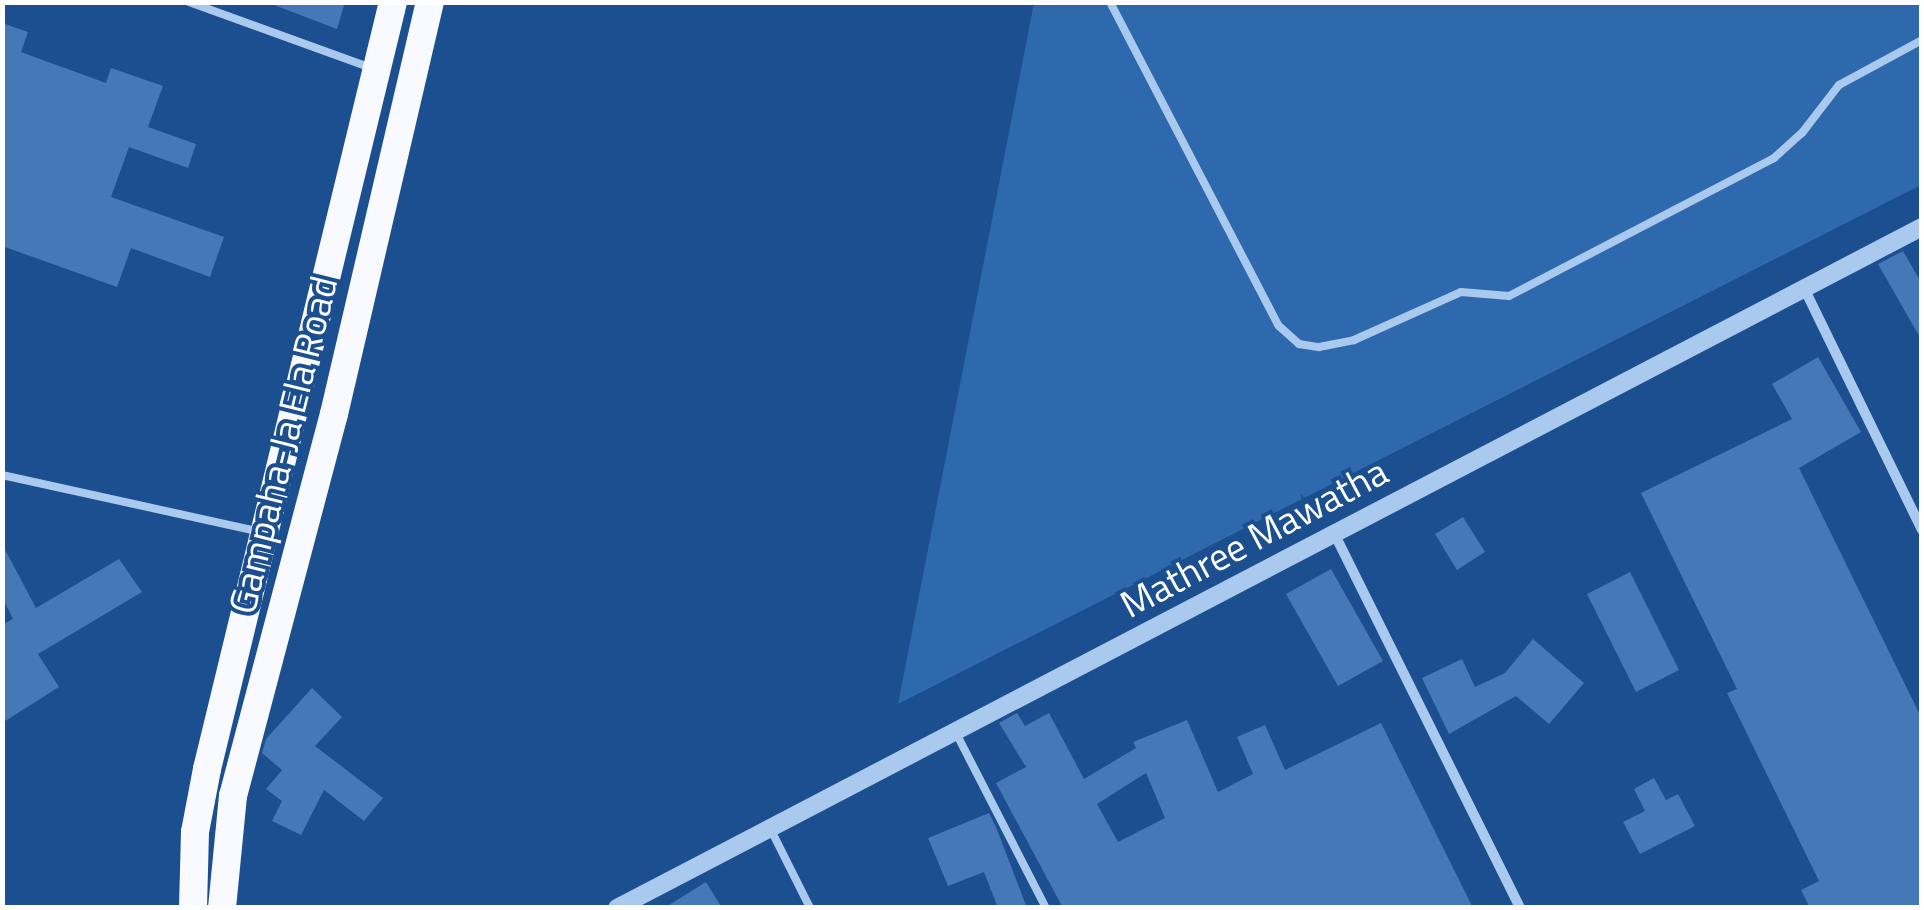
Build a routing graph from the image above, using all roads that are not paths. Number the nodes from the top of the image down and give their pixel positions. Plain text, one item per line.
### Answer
1 (189, 2) edge
2 (393, 2) edge
3 (430, 2) edge
4 (1110, 2) edge
5 (1922, 40) edge
6 (376, 70) junction
7 (410, 86) junction
8 (1922, 227) edge
9 (1804, 288) junction
10 (2, 476) edge
11 (1922, 530) edge
12 (262, 532) junction
13 (1334, 534) junction
14 (956, 731) junction
15 (770, 828) junction
16 (193, 908) edge
17 (222, 908) edge
18 (617, 908) edge
19 (810, 908) edge
20 (1046, 908) edge
21 (1520, 908) edge

1 - 6 lane
2 - 6 highway, Gampaha-Ja Ela Road
3 - 7 highway, Gampaha-Ja Ela Road
4 - 5 lane
6 - 7 lane
6 - 12 highway, Gampaha-Ja Ela Road
7 - 17 highway, Gampaha-Ja Ela Road
8 - 9 street, Mathree Mawatha
9 - 11 street
9 - 13 street, Mathree Mawatha
10 - 12 lane
12 - 16 highway, Gampaha-Ja Ela Road
13 - 14 street, Mathree Mawatha
13 - 21 street
14 - 15 street, Mathree Mawatha
14 - 20 lane
15 - 18 street, Mathree Mawatha
15 - 19 lane

